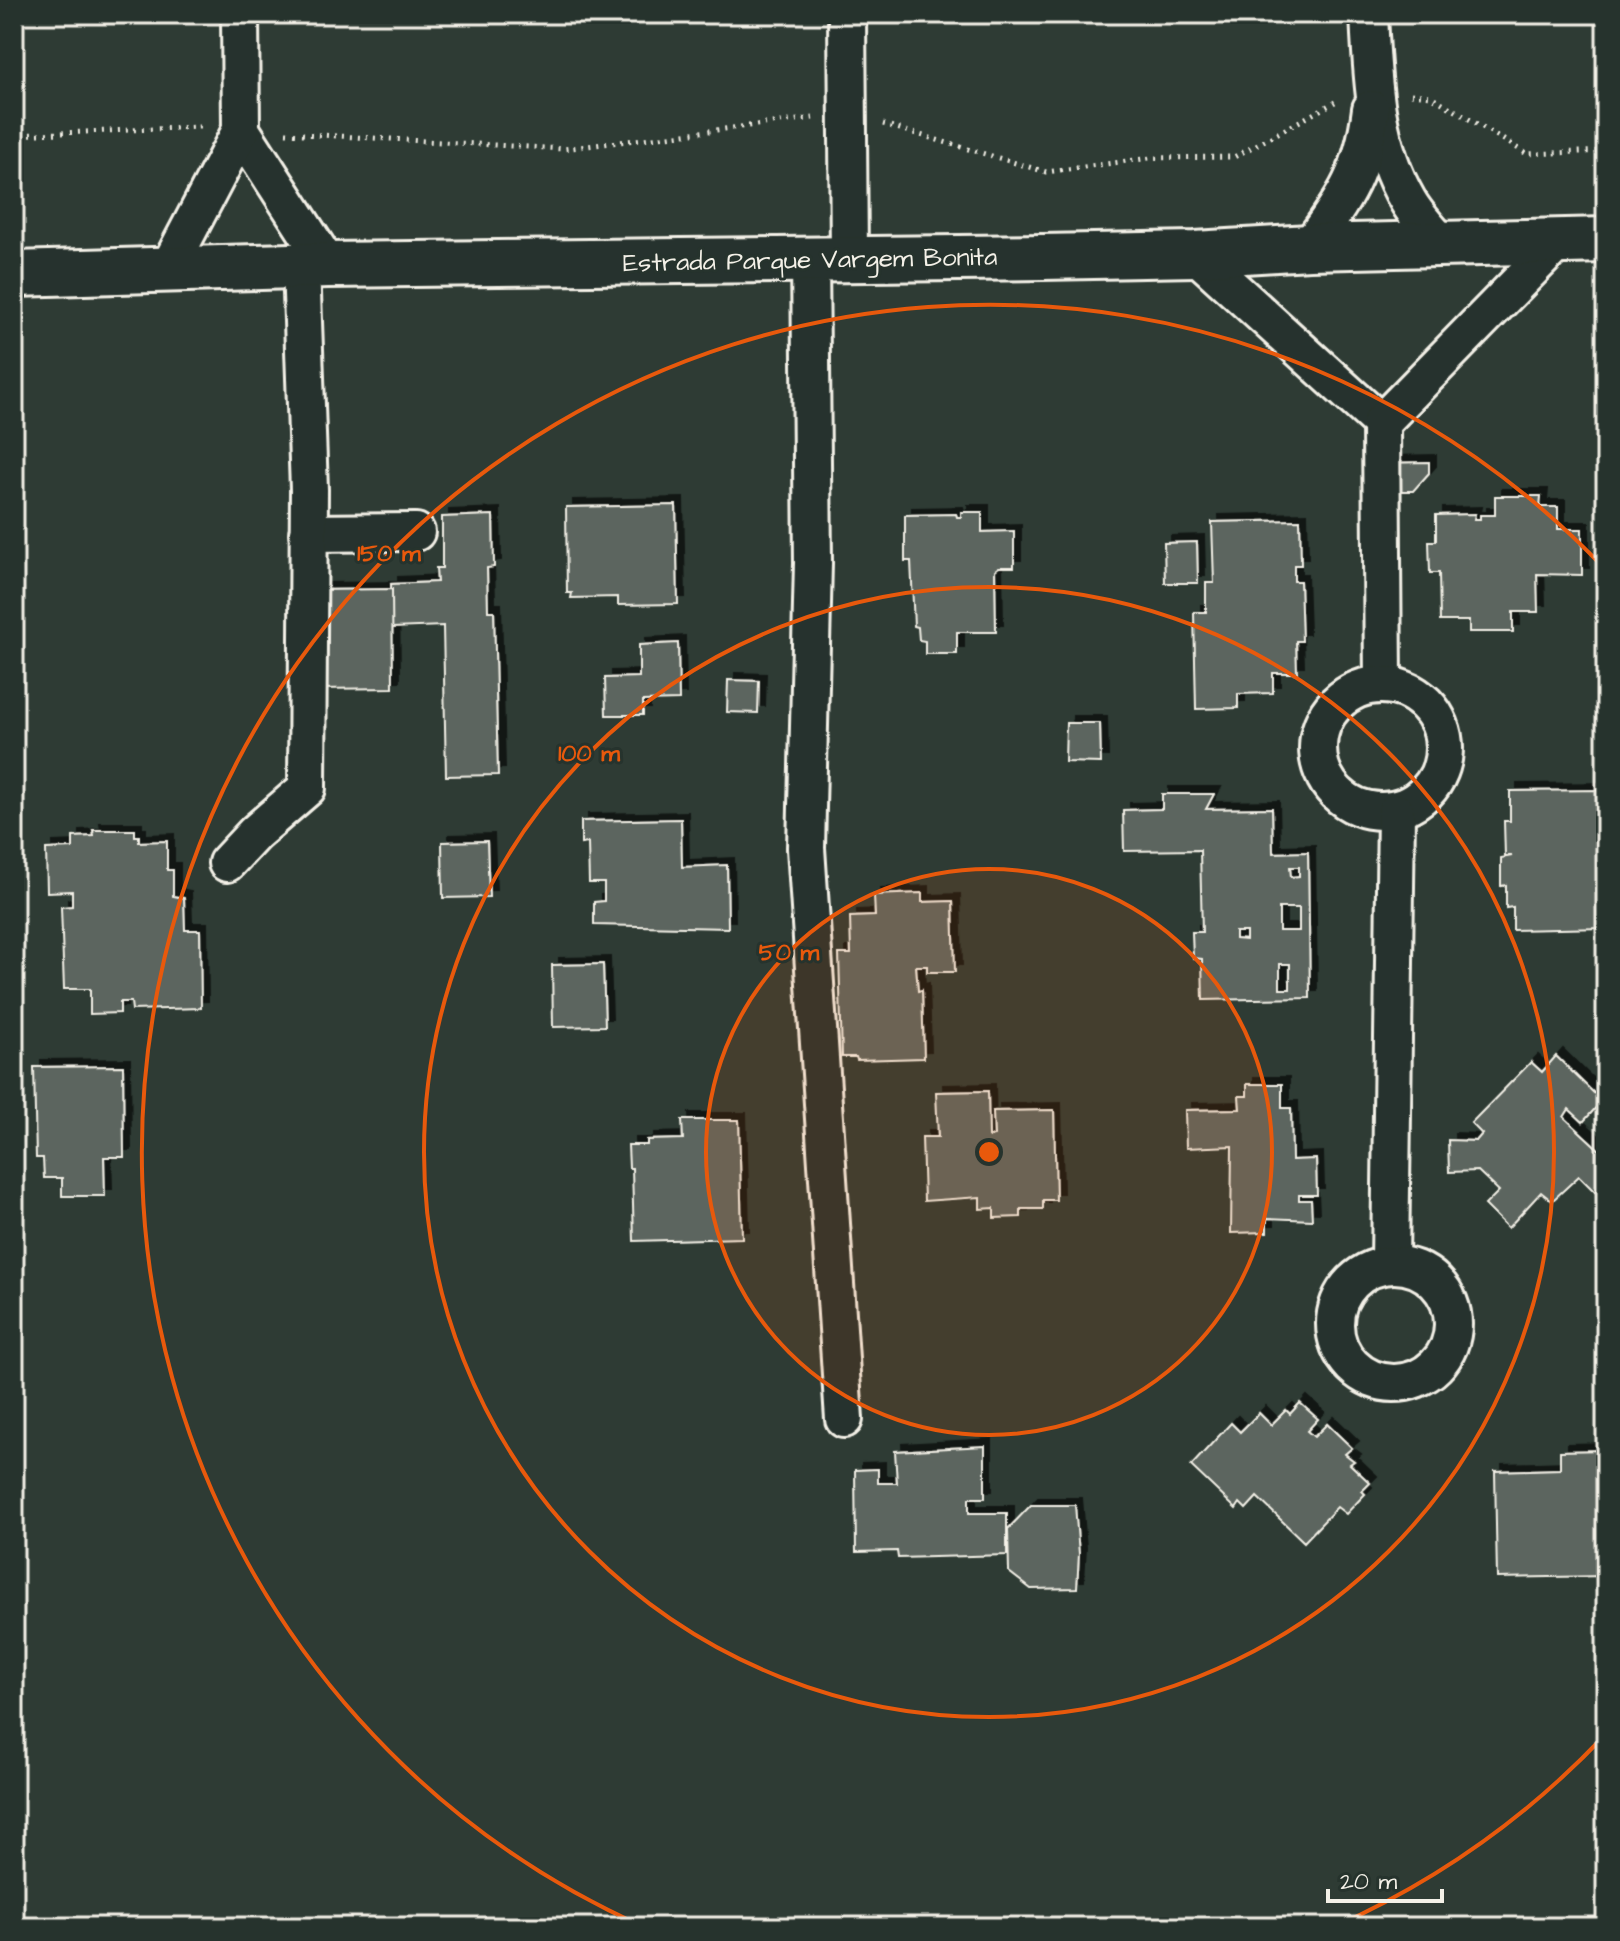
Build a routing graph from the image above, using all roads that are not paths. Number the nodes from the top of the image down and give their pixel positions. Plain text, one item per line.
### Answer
1 (240, 14) edge
2 (847, 14) edge
3 (1369, 14) edge
4 (1373, 92) junction
5 (241, 130) junction
6 (1560, 240) junction
7 (1606, 240) edge
8 (1443, 245) junction
9 (1309, 247) junction
10 (1195, 254) junction
11 (830, 258) junction
12 (314, 265) junction
13 (167, 271) junction
14 (14, 274) edge
15 (1381, 423) junction
16 (416, 532) dead end
17 (308, 533) junction
18 (1383, 683) junction
19 (1396, 812) junction
20 (227, 863) dead end
21 (1390, 1263) dead end
22 (844, 1419) dead end

1 - 5 street
2 - 11 street
3 - 4 street
4 - 8 street
4 - 9 street
5 - 12 street
5 - 13 street
6 - 7 main road, Estrada Parque Vargem Bonita
6 - 8 main road, Estrada Parque Vargem Bonita
6 - 15 street
8 - 9 main road, Estrada Parque Vargem Bonita
9 - 10 main road, Estrada Parque Vargem Bonita
10 - 11 main road, Estrada Parque Vargem Bonita
10 - 15 street
11 - 12 main road, Estrada Parque Vargem Bonita
11 - 22 street
12 - 13 main road, Estrada Parque Vargem Bonita
12 - 17 street
13 - 14 main road, Estrada Parque Vargem Bonita
15 - 18 street
16 - 17 street
17 - 20 street
18 - 19 street
18 - 19 street
19 - 21 street

